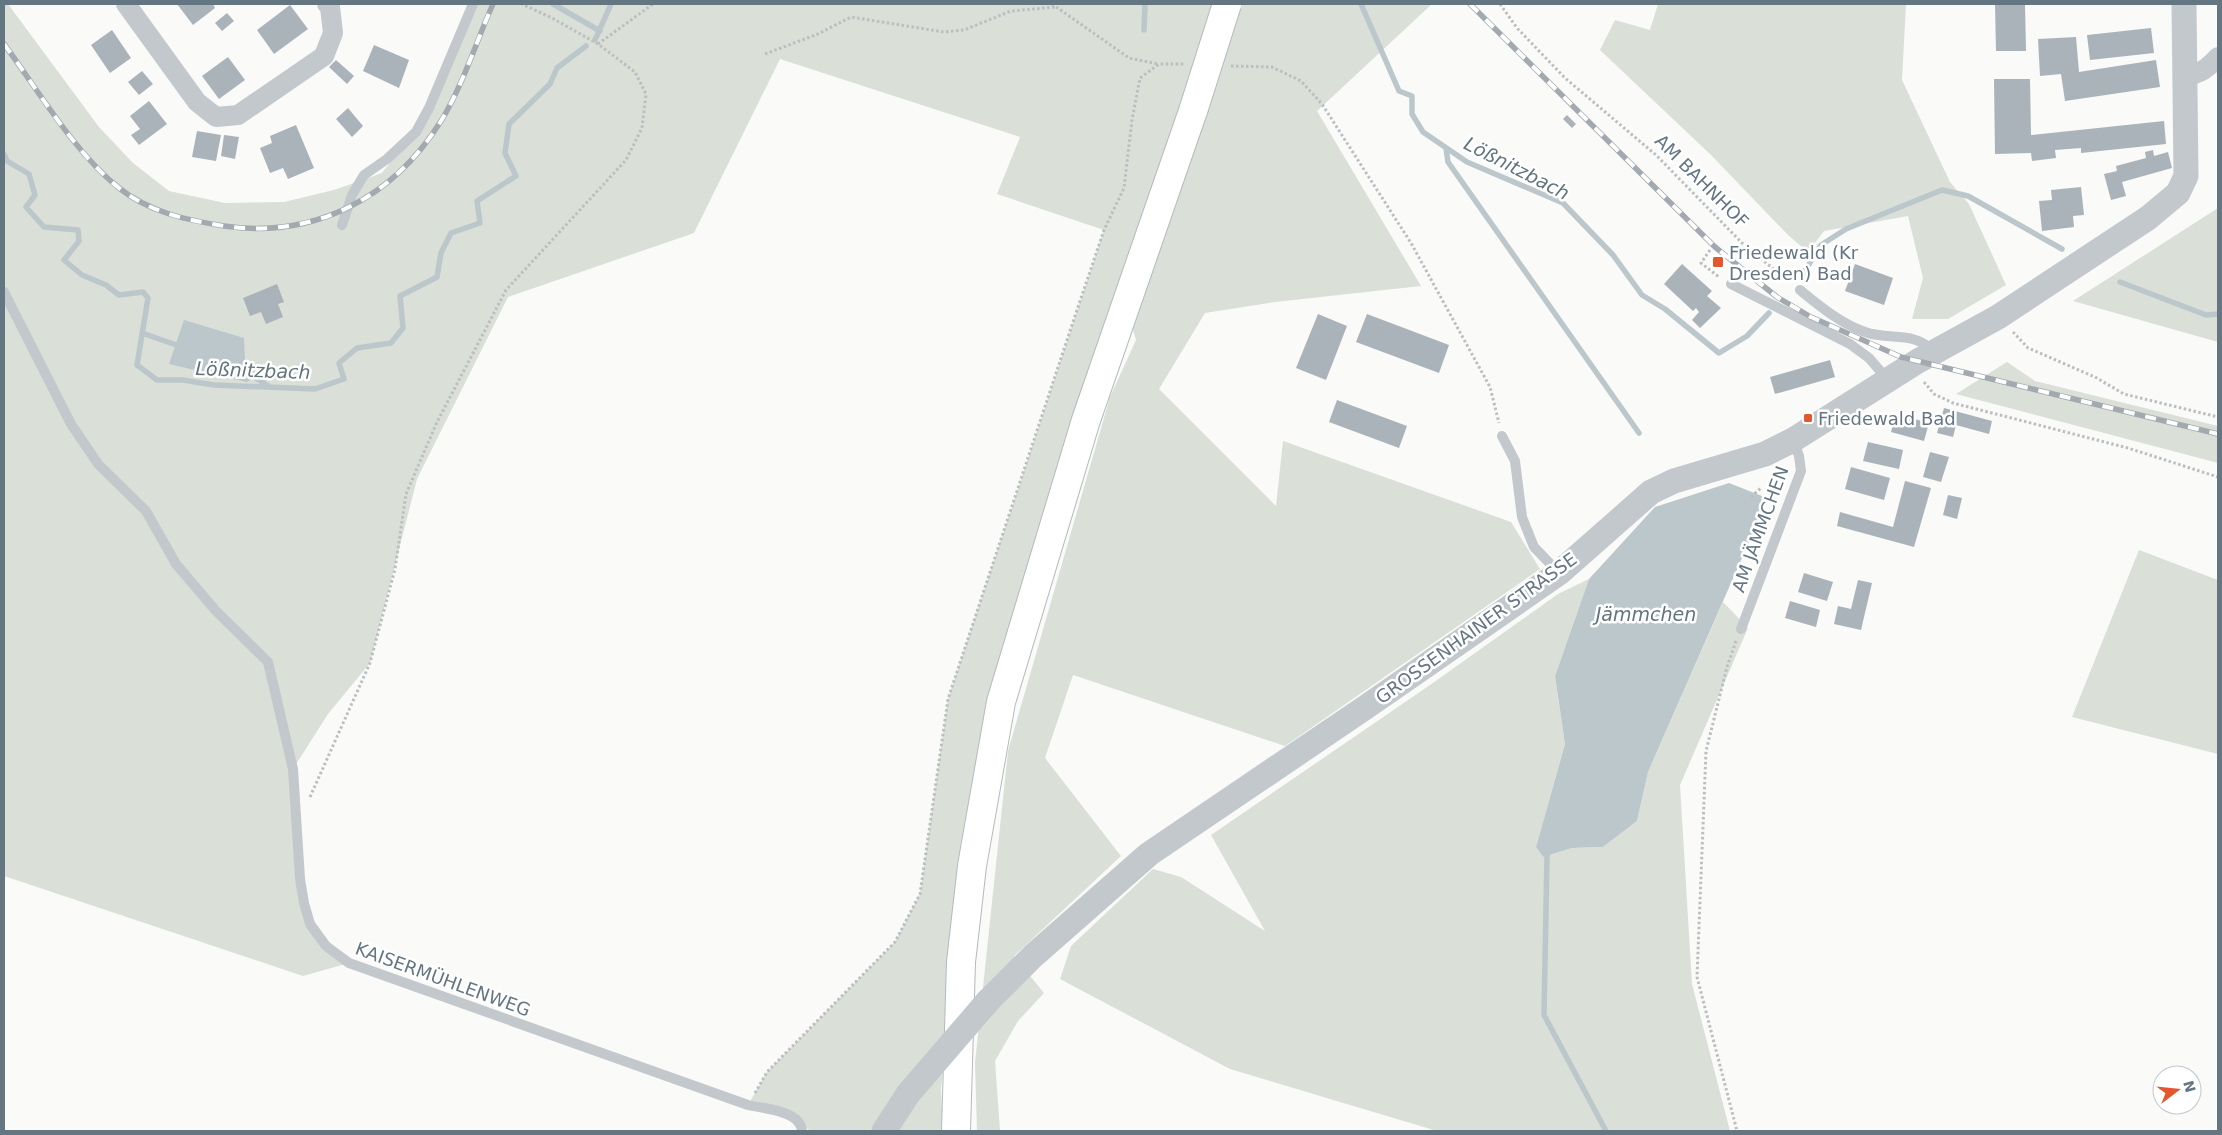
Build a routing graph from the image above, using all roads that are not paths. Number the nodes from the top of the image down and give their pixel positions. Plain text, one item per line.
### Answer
1 (126, 4) edge
2 (327, 4) edge
3 (474, 4) edge
4 (1227, 4) edge
5 (2184, 4) edge
6 (2218, 57) edge
7 (2184, 76) junction
8 (342, 225) dead end
9 (1731, 284) road end
10 (1800, 290) road end
11 (4, 292) edge
12 (1934, 352) junction
13 (1888, 381) junction
14 (1502, 436) road end
15 (1793, 440) junction
16 (1559, 573) junction
17 (1741, 629) road end
18 (802, 1131) edge
19 (884, 1131) edge
20 (956, 1131) edge

1 - 2 street
3 - 8 lane
4 - 20 main road, bridge
5 - 7 street, GROSSENHAINER STRASSE
6 - 7 street
7 - 12 street, GROSSENHAINER STRASSE
9 - 13 lane
10 - 12 lane
11 - 18 lane, KAISERMÜHLENWEG
12 - 13 street, GROSSENHAINER STRASSE
13 - 15 street, GROSSENHAINER STRASSE
14 - 16 lane
15 - 16 street, GROSSENHAINER STRASSE
15 - 17 lane, AM JÄMMCHEN
16 - 19 street, GROSSENHAINER STRASSE, bridge

